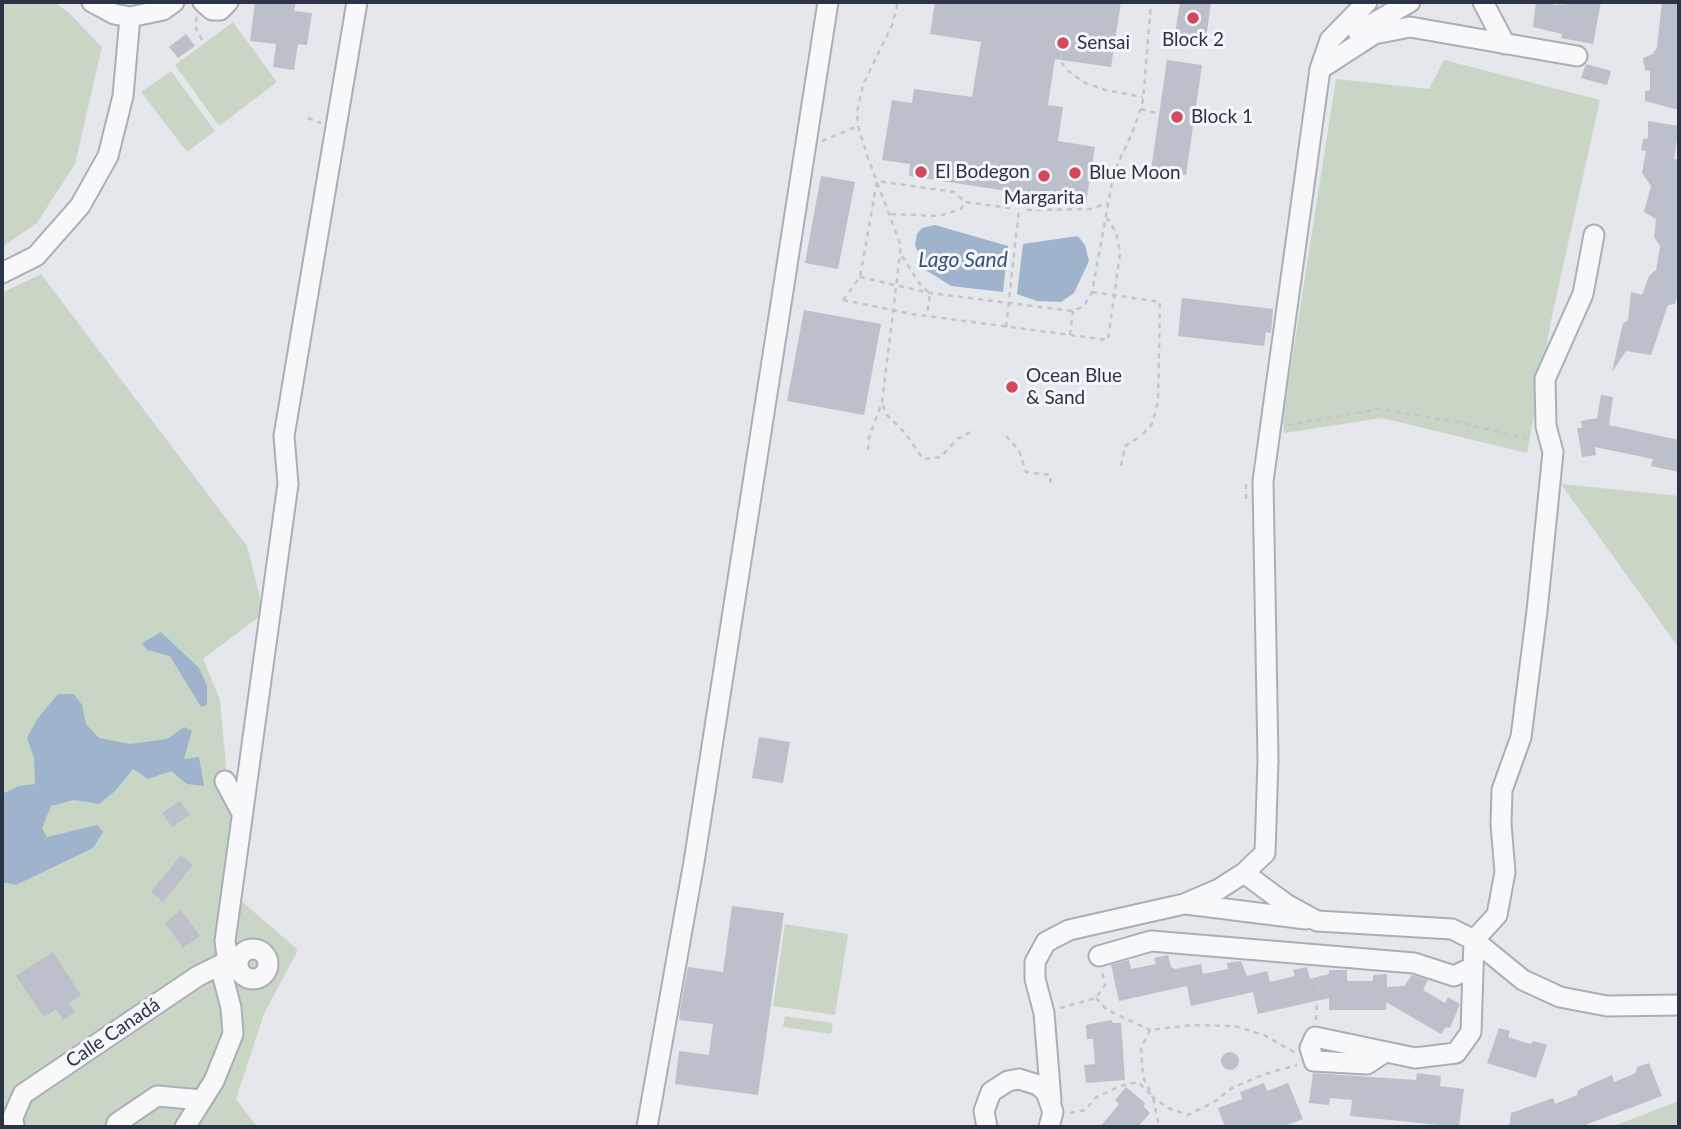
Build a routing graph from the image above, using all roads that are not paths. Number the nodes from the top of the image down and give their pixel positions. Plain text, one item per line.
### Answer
1 (92, 2) edge
2 (174, 2) edge
3 (228, 2) edge
4 (357, 2) edge
5 (828, 2) edge
6 (1367, 2) edge
7 (1410, 2) edge
8 (1483, 2) edge
9 (203, 4) edge
10 (130, 17) junction
11 (1505, 44) junction
12 (1577, 56) dead end
13 (1320, 69) junction
14 (1594, 235) dead end
15 (2, 274) edge
16 (225, 780) dead end
17 (242, 813) junction
18 (1244, 873) junction
19 (1184, 904) junction
20 (1317, 920) junction
21 (1474, 940) junction
22 (1099, 956) road end
23 (228, 963) junction
24 (1473, 967) junction
25 (1679, 1005) edge
26 (1313, 1049) road end
27 (1047, 1055) junction
28 (1029, 1081) junction
29 (202, 1100) junction
30 (1051, 1119) edge
31 (984, 1125) edge
32 (647, 1126) edge
33 (14, 1127) edge
34 (116, 1127) edge
35 (185, 1127) edge
36 (641, 1127) edge
37 (654, 1127) edge

1 - 10 street
2 - 10 street
3 - 9 street
4 - 17 street
5 - 32 street
6 - 13 street
7 - 13 street
8 - 11 street
10 - 15 street
11 - 12 street
11 - 13 street
13 - 18 street
14 - 21 street
16 - 17 street
17 - 23 street
18 - 19 street
18 - 20 street
19 - 20 street
19 - 27 street
20 - 21 street
21 - 24 street
21 - 25 street
22 - 24 street
23 - 29 street
23 - 33 street, Calle Canadá
24 - 26 street
27 - 28 street
27 - 30 street
28 - 30 street
28 - 31 street
29 - 34 street
29 - 35 street
32 - 36 street
32 - 37 street

